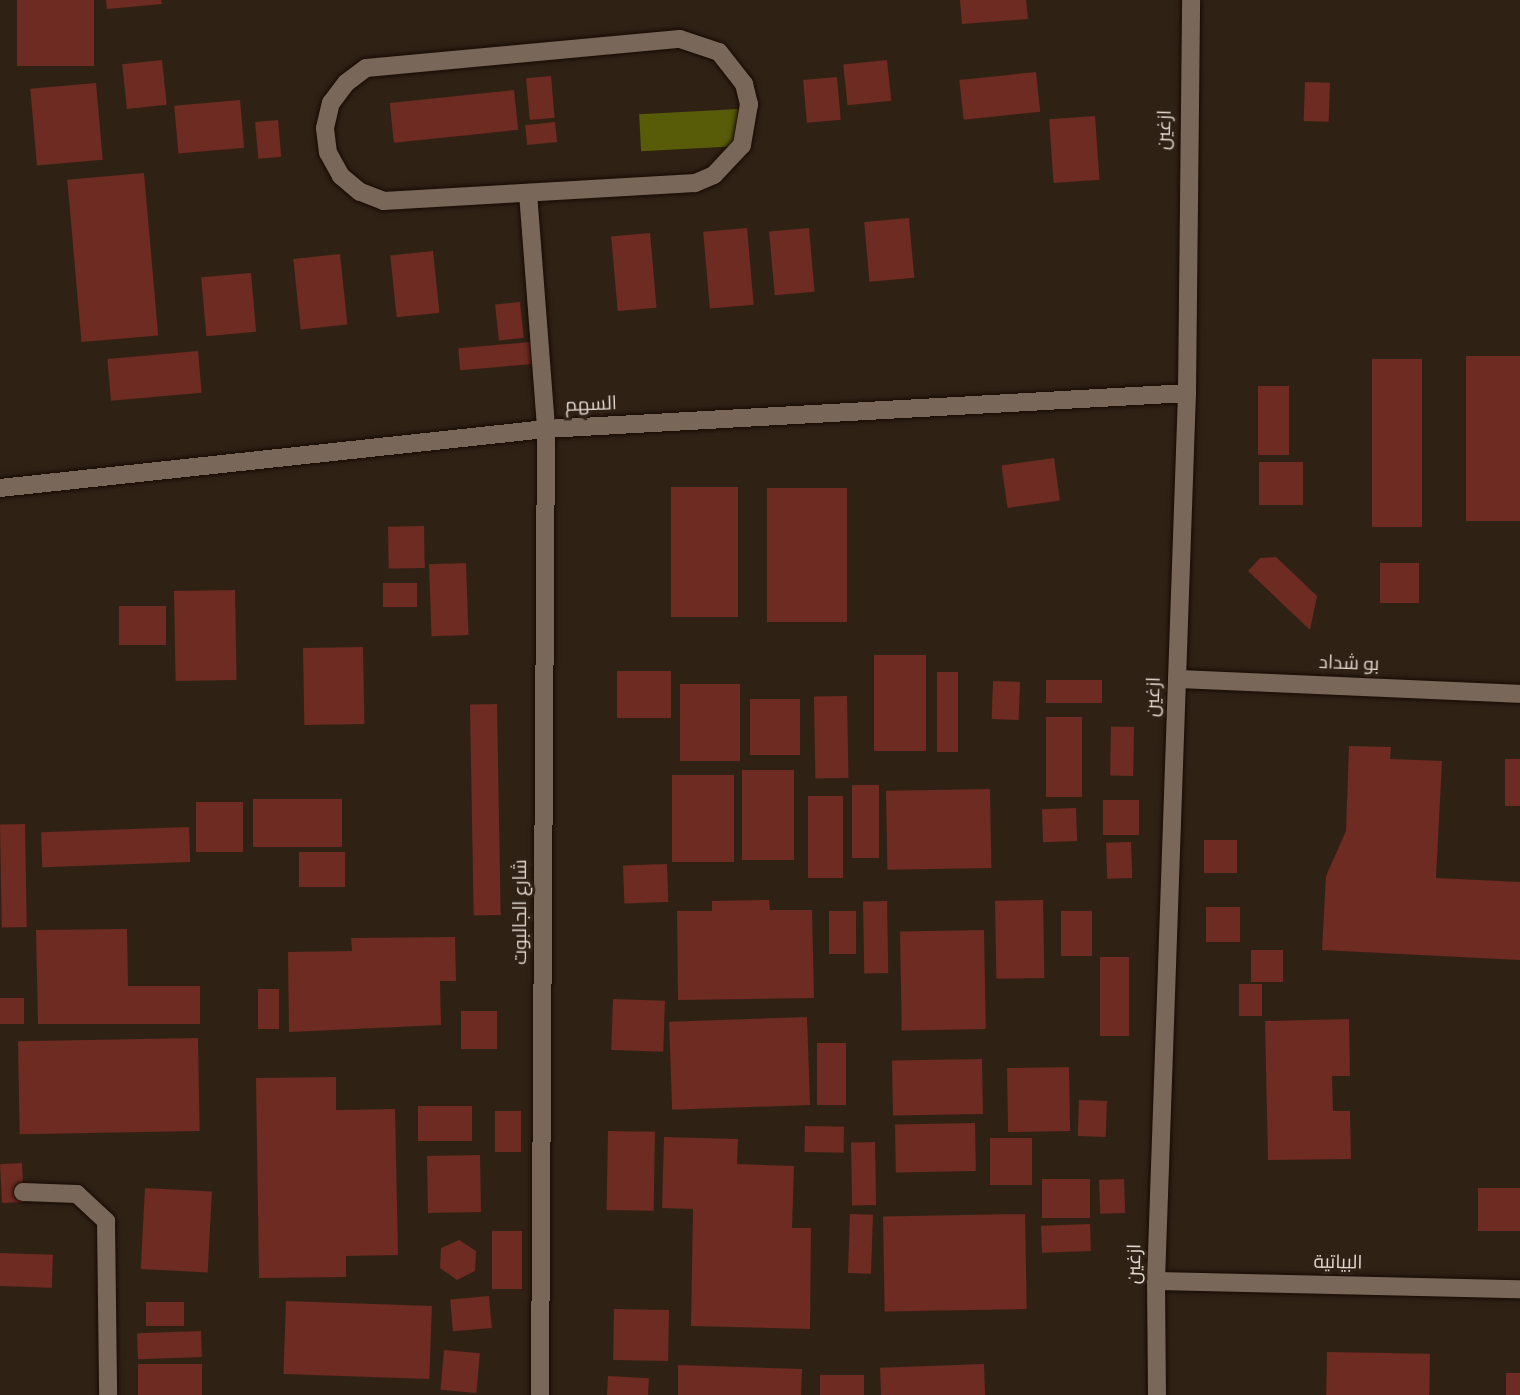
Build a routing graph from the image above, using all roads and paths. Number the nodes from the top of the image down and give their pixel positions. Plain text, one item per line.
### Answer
1 (1191, 0) edge
2 (528, 193) junction
3 (1187, 393) junction
4 (546, 429) junction
5 (0, 488) edge
6 (1177, 679) junction
7 (1520, 694) edge
8 (23, 1192) dead end
9 (1156, 1281) junction
10 (1520, 1289) edge
11 (108, 1395) edge
12 (540, 1395) edge
13 (1157, 1395) edge

1 - 3 street, ازغين
2 - 2 street
2 - 4 street, شارع الجالبوت
3 - 4 street, السهم
3 - 6 street, ازغين
4 - 5 street, السهم
4 - 12 street, شارع الجالبوت
6 - 7 street, بو شداد
6 - 9 street, ازغين
8 - 11 street
9 - 10 street, البياتية
9 - 13 street, ازغين

